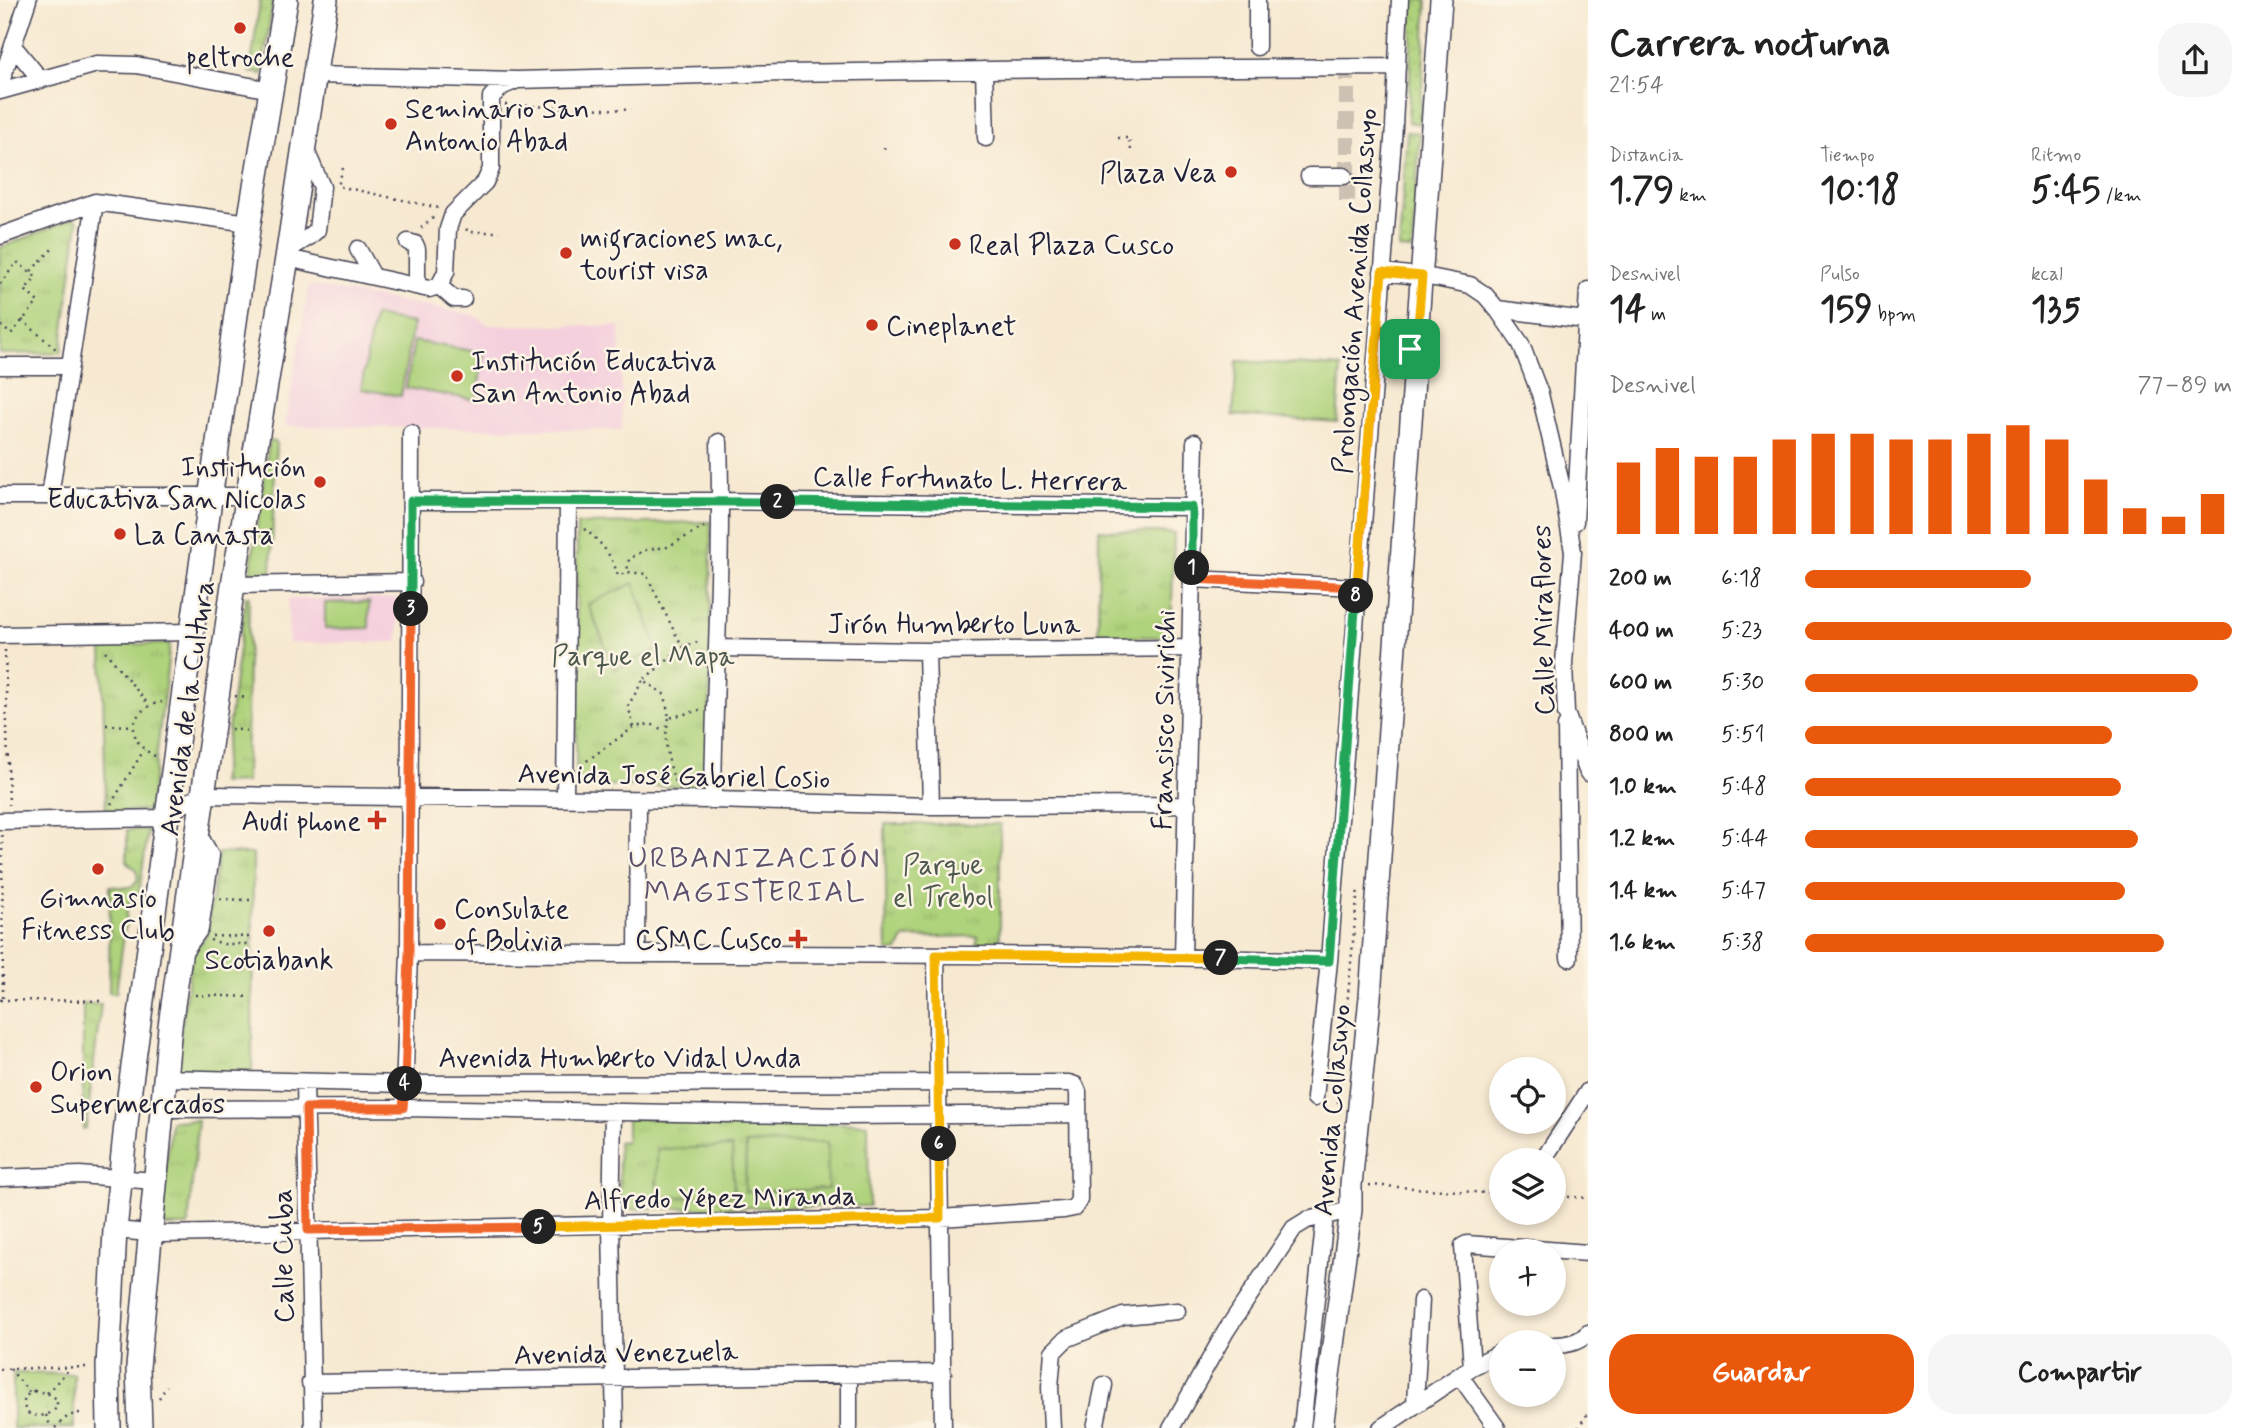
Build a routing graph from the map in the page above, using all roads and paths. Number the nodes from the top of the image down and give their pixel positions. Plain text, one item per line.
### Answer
1 (28, 0) edge
2 (286, 0) edge
3 (326, 0) edge
4 (1256, 0) edge
5 (1400, 0) edge
6 (1441, 0) edge
7 (0, 34) edge
8 (15, 44) junction
9 (1257, 47) dead end
10 (1397, 67) junction
11 (984, 70) junction
12 (315, 75) junction
13 (466, 79) junction
14 (41, 80) junction
15 (517, 80) junction
16 (0, 85) edge
17 (271, 90) junction
18 (0, 91) edge
19 (491, 100) junction
20 (631, 110) dead end
21 (986, 138) dead end
22 (1118, 138) dead end
23 (884, 146) dead end
24 (1131, 150) dead end
25 (884, 153) dead end
26 (344, 168) dead end
27 (1309, 176) dead end
28 (1344, 176) dead end
29 (95, 202) junction
30 (453, 214) junction
31 (249, 223) junction
32 (500, 232) dead end
33 (0, 236) edge
34 (412, 243) joint
35 (53, 248) dead end
36 (358, 248) dead end
37 (288, 254) junction
38 (30, 272) junction
39 (1382, 272) junction
40 (373, 276) junction
41 (1422, 276) junction
42 (0, 284) edge
43 (417, 286) junction
44 (439, 286) junction
45 (1588, 290) edge
46 (463, 299) dead end
47 (1497, 309) junction
48 (22, 320) junction
49 (1585, 320) junction
50 (0, 325) edge
51 (1378, 327) junction
52 (60, 352) dead end
53 (1416, 352) junction
54 (0, 366) edge
55 (69, 366) junction
56 (411, 433) dead end
57 (719, 442) dead end
58 (1195, 442) dead end
59 (210, 495) junction
60 (0, 496) edge
61 (50, 496) junction
62 (253, 500) junction
63 (411, 501) junction
64 (721, 501) junction
65 (568, 503) junction
66 (277, 506) dead end
67 (1192, 507) junction
68 (710, 524) dead end
69 (578, 526) dead end
70 (255, 530) dead end
71 (276, 531) dead end
72 (1573, 552) junction
73 (627, 572) junction
74 (1192, 579) junction
75 (412, 582) junction
76 (233, 585) junction
77 (1357, 587) junction
78 (193, 632) junction
79 (2, 641) edge
80 (713, 644) junction
81 (685, 646) junction
82 (1191, 648) junction
83 (927, 650) junction
84 (105, 651) dead end
85 (643, 680) junction
86 (231, 695) dead end
87 (249, 698) dead end
88 (162, 702) dead end
89 (148, 704) junction
90 (707, 708) dead end
91 (1566, 713) junction
92 (669, 719) junction
93 (106, 725) dead end
94 (134, 726) junction
95 (634, 727) junction
96 (227, 728) dead end
97 (665, 730) junction
98 (249, 731) dead end
99 (145, 750) junction
100 (155, 756) dead end
101 (578, 768) dead end
102 (1588, 773) edge
103 (676, 785) dead end
104 (204, 795) junction
105 (409, 797) junction
106 (565, 799) junction
107 (638, 800) junction
108 (713, 800) junction
109 (1188, 805) junction
110 (931, 806) junction
111 (107, 811) dead end
112 (166, 818) junction
113 (3, 822) edge
114 (215, 899) dead end
115 (251, 900) dead end
116 (251, 937) dead end
117 (251, 944) dead end
118 (409, 953) junction
119 (637, 954) junction
120 (936, 955) junction
121 (1183, 957) junction
122 (1569, 958) dead end
123 (1329, 961) junction
124 (188, 995) dead end
125 (251, 997) dead end
126 (1, 1000) edge
127 (105, 1001) dead end
128 (164, 1078) junction
129 (305, 1083) junction
130 (938, 1083) junction
131 (405, 1084) junction
132 (1588, 1091) edge
133 (1315, 1098) dead end
134 (306, 1108) junction
135 (403, 1108) junction
136 (161, 1109) junction
137 (613, 1111) junction
138 (1078, 1114) junction
139 (939, 1116) junction
140 (1551, 1148) edge
141 (0, 1178) edge
142 (120, 1178) junction
143 (154, 1181) junction
144 (1364, 1185) dead end
145 (1489, 1193) edge
146 (1566, 1197) edge
147 (1588, 1198) edge
148 (1351, 1210) junction
149 (1325, 1216) junction
150 (940, 1218) junction
151 (611, 1226) junction
152 (115, 1230) junction
153 (308, 1230) junction
154 (150, 1233) junction
155 (1588, 1253) edge
156 (1421, 1300) dead end
157 (1177, 1311) dead end
158 (1588, 1334) edge
159 (1566, 1345) edge
160 (1489, 1359) edge
161 (108, 1367) junction
162 (70, 1368) junction
163 (0, 1369) edge
164 (10, 1369) junction
165 (1466, 1371) junction
166 (943, 1373) junction
167 (849, 1374) junction
168 (614, 1378) junction
169 (310, 1383) junction
170 (1104, 1385) dead end
171 (167, 1386) dead end
172 (29, 1392) junction
173 (47, 1393) junction
174 (1415, 1404) junction
175 (159, 1408) dead end
176 (83, 1412) dead end
177 (1588, 1413) edge
178 (46, 1415) junction
179 (53, 1428) edge
180 (109, 1428) edge
181 (141, 1428) edge
182 (313, 1428) edge
183 (615, 1428) edge
184 (849, 1428) edge
185 (943, 1428) edge
186 (1052, 1428) edge
187 (1095, 1428) edge
188 (1171, 1428) edge
189 (1302, 1428) edge
190 (1322, 1428) edge
191 (1381, 1428) edge
192 (1497, 1428) edge
193 (1578, 1428) edge

1 - 8 street
2 - 17 highway, Avenida de la Cultura
3 - 12 highway, Avenida de la Cultura
4 - 9 street
5 - 10 street, Prolongación Avenida Collasuyo
6 - 41 main road, Avenida Collasuyo
7 - 8 street
8 - 14 street
8 - 16 street
10 - 11 street
10 - 39 street, Prolongación Avenida Collasuyo
11 - 15 street
11 - 21 street
12 - 13 street
12 - 37 highway, Avenida de la Cultura
13 - 15 street
13 - 19 street
14 - 17 street
14 - 18 street
15 - 19 street
17 - 31 highway, Avenida de la Cultura
19 - 20 path
19 - 30 street
22 - 24 path
23 - 25 path
26 - 34 path
27 - 28 street
29 - 31 street
29 - 33 street
29 - 55 street
30 - 32 path
30 - 44 street
31 - 59 highway, Avenida de la Cultura
34 - 43 street
35 - 38 path
36 - 40 street
37 - 40 street
37 - 62 highway, Avenida de la Cultura
38 - 42 path
38 - 48 path
39 - 41 street, Calle Miraflores
39 - 51 street, Prolongación Avenida Collasuyo
40 - 43 street
41 - 47 street, Calle Miraflores
41 - 53 main road, Avenida Collasuyo
43 - 44 street
44 - 46 street
45 - 49 street
47 - 49 street
47 - 72 street, Calle Miraflores
48 - 50 path
48 - 52 path
49 - 72 street
51 - 53 street
51 - 77 street, Prolongación Avenida Collasuyo
53 - 148 main road, Avenida Collasuyo
54 - 55 street
55 - 61 street
56 - 63 street
57 - 64 street
58 - 67 street, Fransisco Sivirichi
59 - 61 street
59 - 62 street
59 - 78 highway, Avenida de la Cultura
60 - 61 street
62 - 66 path
62 - 76 highway, Avenida de la Cultura
63 - 65 street, Calle Fortunato L. Herrera
63 - 75 street
64 - 65 street, Calle Fortunato L. Herrera
64 - 67 street, Calle Fortunato L. Herrera
64 - 80 street
65 - 106 street
67 - 74 street, Fransisco Sivirichi
68 - 73 path
69 - 73 path
70 - 71 path
72 - 91 street, Calle Miraflores
73 - 81 path
74 - 77 street
74 - 82 street, Fransisco Sivirichi
75 - 76 street
75 - 105 street
76 - 104 highway, Avenida de la Cultura
77 - 123 street, Prolongación Avenida Collasuyo
78 - 79 street
78 - 112 highway, Avenida de la Cultura
79 - 113 path
80 - 81 path
80 - 83 street, Jirón Humberto Luna
80 - 108 street
81 - 85 path
82 - 83 street, Jirón Humberto Luna
82 - 109 street, Fransisco Sivirichi
83 - 110 street
84 - 89 path
85 - 92 path
85 - 95 path
86 - 87 path
88 - 89 path
89 - 94 path
90 - 92 path
91 - 102 street, Calle Miraflores
91 - 122 street
92 - 97 path
93 - 94 path
94 - 99 path
95 - 97 path
95 - 101 path
96 - 98 path
97 - 103 path
99 - 100 path
99 - 111 path
104 - 105 street, Avenida José Gabriel Cosio
104 - 112 street, Avenida José Gabriel Cosio
104 - 128 highway, Avenida de la Cultura
105 - 106 street, Avenida José Gabriel Cosio
105 - 118 street
106 - 107 street, Avenida José Gabriel Cosio
107 - 108 street, Avenida José Gabriel Cosio
107 - 119 street
108 - 110 street, Avenida José Gabriel Cosio
109 - 110 street, Avenida José Gabriel Cosio
109 - 121 street, Fransisco Sivirichi
112 - 113 street
112 - 142 highway, Avenida de la Cultura
113 - 126 path
114 - 115 path
116 - 117 path
118 - 119 street
118 - 131 street
119 - 120 street
120 - 121 street
120 - 130 street
121 - 123 street
123 - 133 street, Prolongación Avenida Collasuyo
124 - 125 path
126 - 127 path
128 - 129 street, Avenida Humberto Vidal Unda
128 - 136 highway, Avenida de la Cultura
129 - 131 street, Avenida Humberto Vidal Unda
129 - 134 street, Calle Cuba
130 - 131 street, Avenida Humberto Vidal Unda
130 - 138 street, Avenida Humberto Vidal Unda
130 - 139 street
131 - 135 street
132 - 140 street
134 - 135 street, Avenida Humberto Vidal Unda
134 - 136 street, Avenida Humberto Vidal Unda
134 - 153 street, Calle Cuba
135 - 137 street, Avenida Humberto Vidal Unda
136 - 143 highway, Avenida de la Cultura
137 - 139 street, Avenida Humberto Vidal Unda
137 - 151 street
138 - 139 street, Avenida Humberto Vidal Unda
138 - 150 street, Alfredo Yépez Miranda
139 - 150 street
141 - 142 street
142 - 143 street
142 - 152 highway, Avenida de la Cultura
143 - 154 highway, Avenida de la Cultura
144 - 145 path
146 - 147 path
148 - 149 street
148 - 190 main road, Avenida Collasuyo
149 - 188 street
149 - 189 street
150 - 151 street, Alfredo Yépez Miranda
150 - 166 street
151 - 153 street, Alfredo Yépez Miranda
151 - 168 street
152 - 154 street, Alfredo Yépez Miranda
152 - 161 highway, Avenida de la Cultura
153 - 154 street, Alfredo Yépez Miranda
153 - 169 street, Calle Cuba
154 - 181 highway, Avenida de la Cultura
155 - 165 street
156 - 174 street
157 - 186 street
158 - 159 street
160 - 165 street
161 - 162 path
161 - 180 highway, Avenida de la Cultura
162 - 164 path
162 - 173 path
163 - 164 path
164 - 172 path
165 - 174 street
165 - 192 street
166 - 167 street, Avenida Venezuela
166 - 185 street
167 - 168 street, Avenida Venezuela
167 - 184 street
168 - 169 street, Avenida Venezuela
168 - 183 street
169 - 182 street, Calle Cuba
170 - 187 street
171 - 175 path
172 - 173 path
172 - 178 path
173 - 178 path
174 - 191 street
176 - 179 path
177 - 193 path
178 - 179 path

